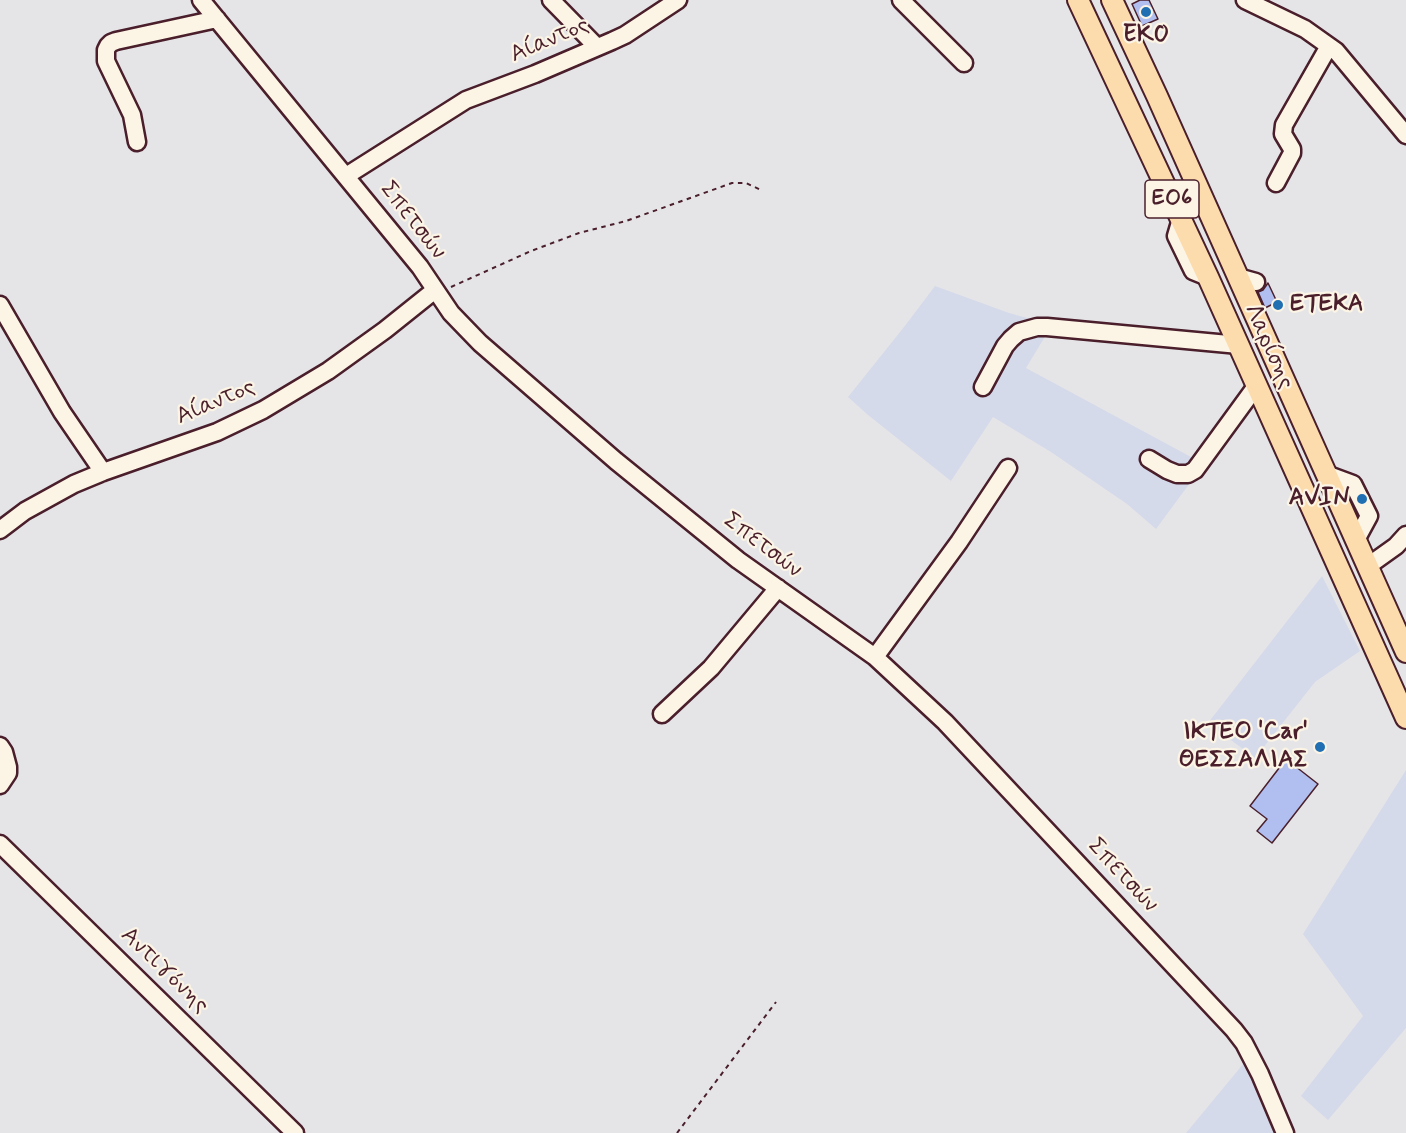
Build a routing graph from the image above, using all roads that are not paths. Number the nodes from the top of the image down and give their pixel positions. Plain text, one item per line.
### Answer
1 (201, 0) edge
2 (551, 0) edge
3 (678, 0) edge
4 (901, 0) edge
5 (1078, 0) edge
6 (1112, 0) edge
7 (1245, 0) edge
8 (217, 19) junction
9 (1329, 46) junction
10 (597, 47) junction
11 (964, 63) dead end
12 (1406, 135) edge
13 (137, 142) dead end
14 (346, 176) junction
15 (1276, 183) dead end
16 (436, 291) junction
17 (0, 305) edge
18 (1239, 345) junction
19 (1257, 385) junction
20 (983, 387) dead end
21 (1149, 459) dead end
22 (1008, 468) dead end
23 (103, 472) junction
24 (0, 530) edge
25 (1406, 535) edge
26 (1368, 566) junction
27 (778, 588) junction
28 (1406, 652) edge
29 (875, 657) junction
30 (662, 714) dead end
31 (1406, 718) edge
32 (0, 746) edge
33 (0, 784) edge
34 (0, 844) edge
35 (295, 1133) edge
36 (1285, 1133) edge

1 - 8 street, Σπετσών
2 - 10 street
3 - 10 street, Αίαντος
4 - 11 street
5 - 18 main road, Λαρίσης / ΕΟ6
6 - 26 main road, Λαρίσης / ΕΟ6
7 - 9 street
8 - 13 street
8 - 14 street, Σπετσών
9 - 12 street
9 - 15 street
10 - 14 street, Αίαντος
14 - 16 street, Σπετσών
16 - 23 street, Αίαντος
16 - 27 street, Σπετσών
17 - 23 street
18 - 19 main road, Λαρίσης / ΕΟ6
18 - 20 street
19 - 21 street
19 - 31 main road, Λαρίσης / ΕΟ6
22 - 29 street
23 - 24 street, Αίαντος
25 - 26 street
26 - 28 main road, Λαρίσης / ΕΟ6
27 - 29 street, Σπετσών
27 - 30 street
29 - 36 street, Σπετσών
32 - 33 street
34 - 35 street, Αντιγόνης

